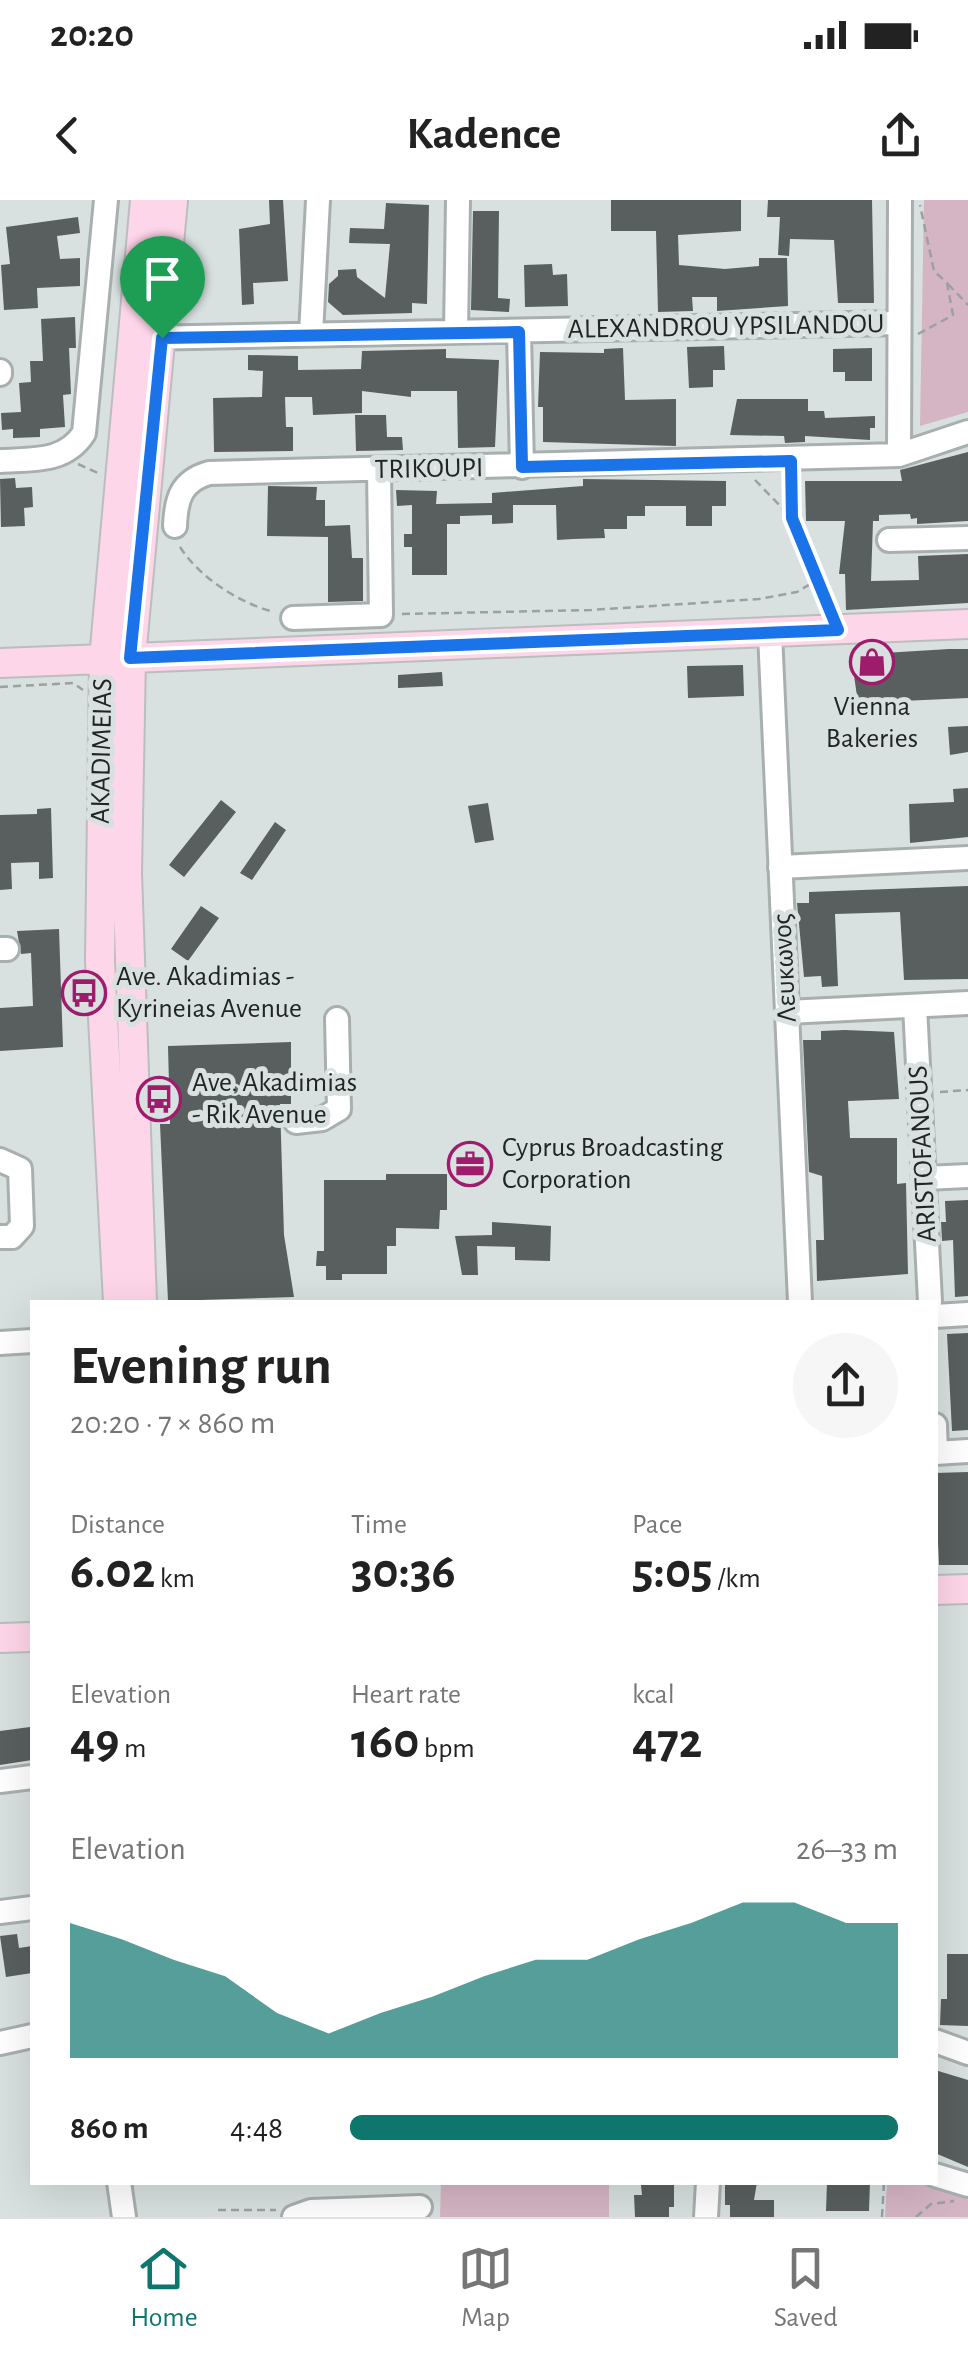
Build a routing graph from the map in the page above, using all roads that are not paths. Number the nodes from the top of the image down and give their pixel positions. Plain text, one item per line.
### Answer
1 (106, 200) edge
2 (145, 200) edge
3 (173, 200) edge
4 (318, 200) edge
5 (458, 200) edge
6 (900, 200) edge
7 (456, 332) junction
8 (519, 332) junction
9 (310, 334) junction
10 (899, 334) junction
11 (132, 337) junction
12 (162, 338) junction
13 (968, 432) edge
14 (899, 455) junction
15 (0, 461) edge
16 (522, 467) junction
17 (379, 470) junction
18 (175, 526) road end
19 (968, 538) edge
20 (889, 540) dead end
21 (293, 618) road end
22 (968, 624) edge
23 (770, 633) junction
24 (117, 658) junction
25 (0, 663) edge
26 (968, 858) edge
27 (780, 867) junction
28 (968, 1003) edge
29 (915, 1006) junction
30 (787, 1012) junction
31 (337, 1019) dead end
32 (296, 1122) dead end
33 (0, 1160) edge
34 (968, 1176) edge
35 (925, 1178) junction
36 (0, 1237) edge
37 (118, 1300) edge
38 (142, 1300) edge
39 (800, 1300) edge
40 (930, 1300) edge
41 (968, 1314) edge
42 (938, 1316) edge
43 (30, 1341) edge
44 (0, 1342) edge
45 (968, 1452) edge
46 (938, 1453) edge
47 (968, 1589) edge
48 (938, 1590) edge
49 (30, 1637) edge
50 (0, 1638) edge
51 (30, 1777) edge
52 (0, 1781) edge
53 (30, 1908) edge
54 (0, 1912) edge
55 (30, 2036) edge
56 (0, 2042) edge
57 (938, 2042) edge
58 (968, 2053) edge
59 (938, 2177) edge
60 (119, 2185) edge
61 (420, 2185) edge
62 (708, 2185) edge
63 (967, 2195) edge
64 (420, 2212) edge
65 (124, 2217) edge
66 (292, 2217) edge
67 (706, 2217) edge

1 - 15 street
2 - 11 main road, AKADIMEIAS
3 - 12 main road, AKADIMEIAS
4 - 9 street
5 - 7 street
6 - 10 street
7 - 8 street, ALEXANDROU YPSILANDOU
7 - 9 street, ALEXANDROU YPSILANDOU
8 - 10 street, ALEXANDROU YPSILANDOU
8 - 16 street
9 - 12 street, ALEXANDROU YPSILANDOU
10 - 14 street
11 - 12 street, ALEXANDROU YPSILANDOU
11 - 24 main road, AKADIMEIAS
12 - 24 main road, AKADIMEIAS
13 - 14 street, TRIKOUPI
14 - 16 street, TRIKOUPI
16 - 17 street, TRIKOUPI
17 - 18 street, TRIKOUPI
17 - 21 street
19 - 20 street
22 - 23 main road
23 - 24 main road
23 - 27 street, Λευκωνος
24 - 25 main road
24 - 37 main road, AKADIMEIAS
24 - 38 main road, AKADIMEIAS
26 - 27 street
27 - 30 street, Λευκωνος
28 - 29 street
29 - 30 street
29 - 35 street, ARISTOFANOUS
30 - 39 street, Λευκωνος
31 - 32 street
33 - 36 street
34 - 35 street
35 - 40 street, ARISTOFANOUS
41 - 42 street
43 - 44 street
45 - 46 street
47 - 48 main road
49 - 50 main road
51 - 52 street
53 - 54 street
55 - 56 street
57 - 58 street
59 - 63 street
60 - 65 street
61 - 64 street
62 - 67 street
64 - 66 street

